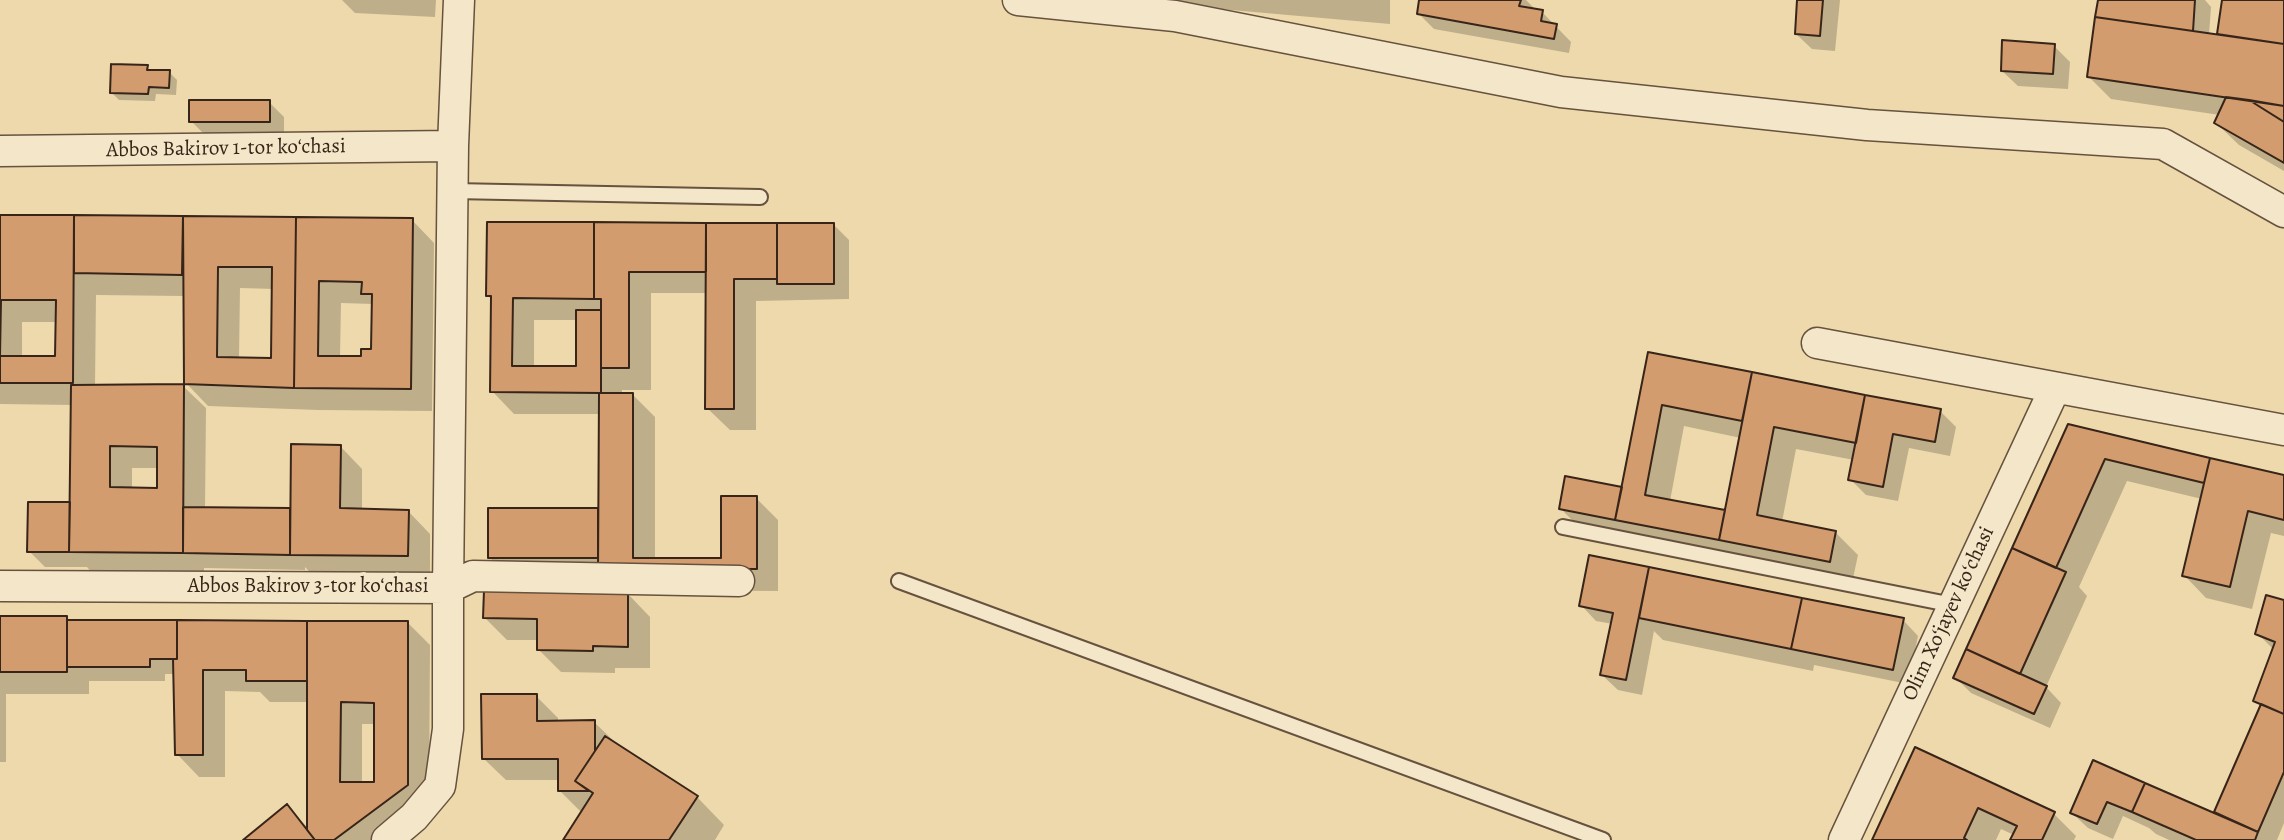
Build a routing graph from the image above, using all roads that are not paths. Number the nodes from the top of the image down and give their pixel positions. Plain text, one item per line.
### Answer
1 (459, 0) edge
2 (1018, 0) edge
3 (453, 146) junction
4 (0, 151) edge
5 (453, 191) junction
6 (760, 197) dead end
7 (2284, 212) edge
8 (1817, 343) dead end
9 (2055, 388) junction
10 (2284, 430) edge
11 (1563, 527) dead end
12 (739, 581) dead end
13 (899, 581) dead end
14 (0, 586) edge
15 (448, 588) junction
16 (1953, 605) junction
17 (387, 840) edge
18 (1603, 840) edge
19 (1844, 840) edge

1 - 3 street
2 - 7 street
3 - 4 street, Abbos Bakirov 1-tor koʻchasi
3 - 5 street
5 - 6 lane
5 - 15 street
8 - 9 street
9 - 10 street
9 - 16 street, Olim Xoʻjayev koʻchasi
11 - 16 lane
12 - 15 street, Abbos Bakirov 3-tor koʻchasi
13 - 18 lane
14 - 15 street, Abbos Bakirov 3-tor koʻchasi
15 - 17 street
16 - 19 street, Olim Xoʻjayev koʻchasi

